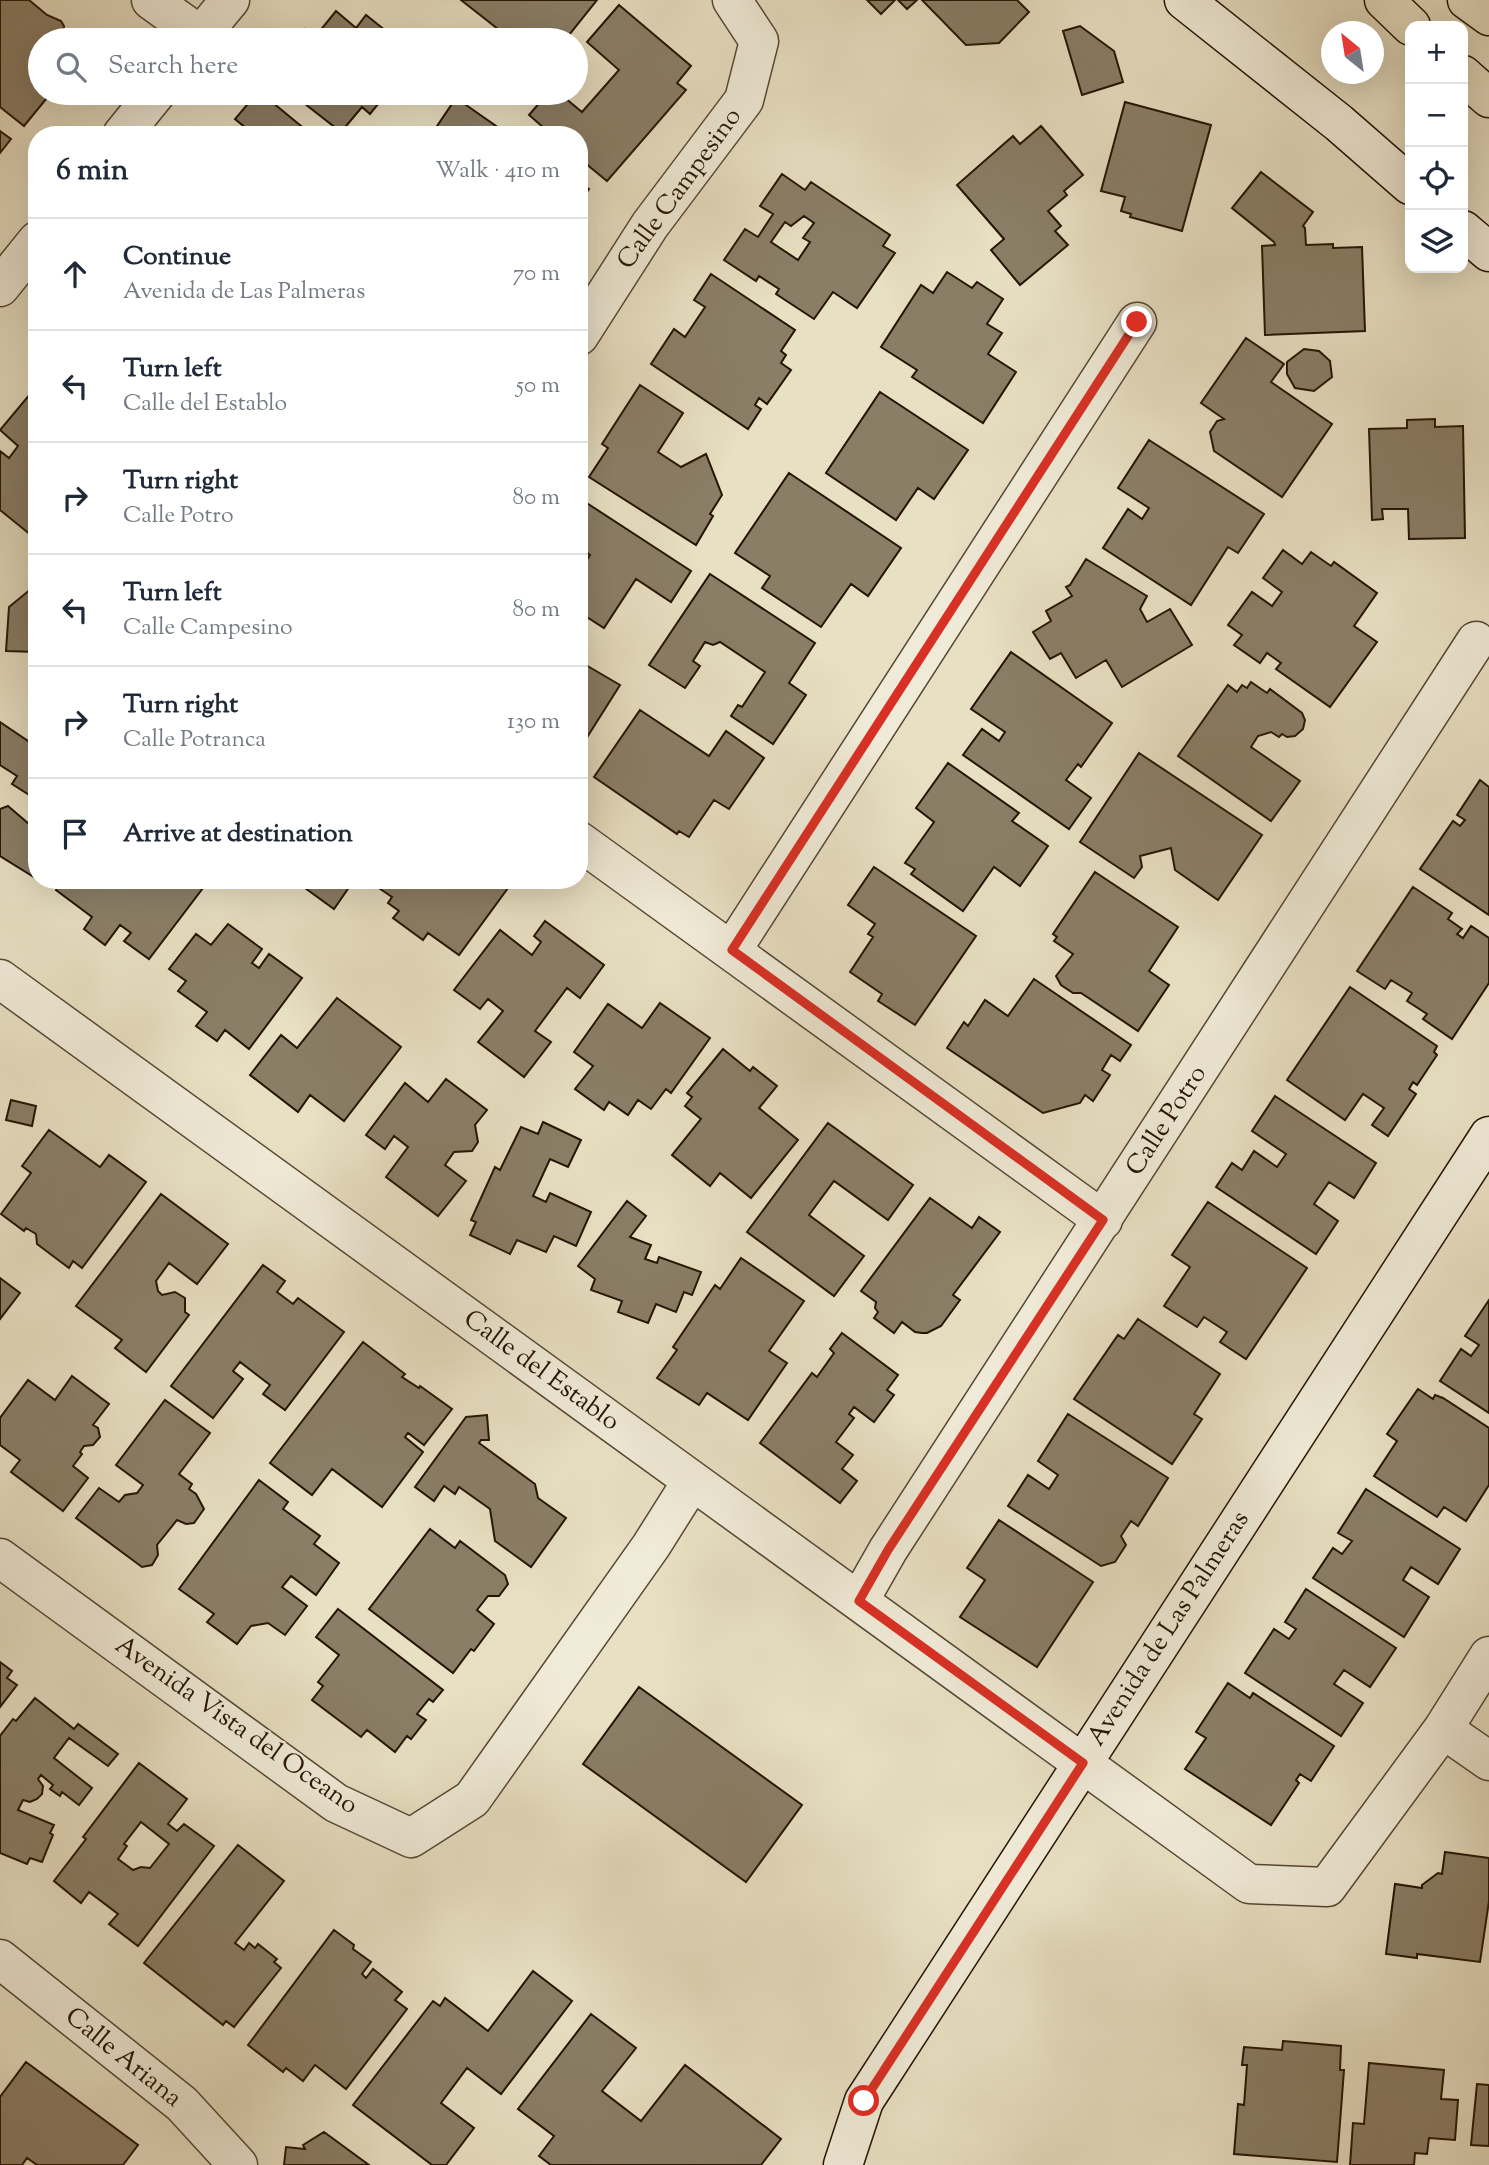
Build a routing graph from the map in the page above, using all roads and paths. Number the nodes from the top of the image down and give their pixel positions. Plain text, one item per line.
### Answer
1 (151, 0) edge
2 (230, 0) edge
3 (732, 0) edge
4 (1184, 0) edge
5 (1384, 0) edge
6 (1467, 0) edge
7 (1489, 16) edge
8 (1406, 21) edge
9 (186, 28) edge
10 (207, 28) edge
11 (1468, 80) edge
12 (1489, 99) edge
13 (146, 105) edge
14 (129, 126) edge
15 (1405, 181) edge
16 (1468, 234) edge
17 (28, 252) edge
18 (1489, 252) edge
19 (0, 287) edge
20 (588, 322) edge
21 (1137, 322) dead end
22 (1476, 641) dead end
23 (588, 847) edge
24 (732, 950) junction
25 (0, 979) edge
26 (1489, 1136) edge
27 (1103, 1220) junction
28 (691, 1480) junction
29 (0, 1558) edge
30 (859, 1601) junction
31 (1489, 1656) edge
32 (1443, 1728) junction
33 (1489, 1761) edge
34 (1083, 1763) junction
35 (0, 1959) edge
36 (238, 2165) edge
37 (843, 2165) edge

1 - 9 street
2 - 10 street
3 - 20 street, Calle Campesino
4 - 15 street
5 - 8 highway
6 - 7 highway
11 - 12 highway
13 - 14 street
16 - 18 street
17 - 19 street
21 - 24 street
22 - 27 street, Calle Potro
23 - 24 street
24 - 27 street
25 - 28 street, Calle del Establo
26 - 34 street, Avenida de Las Palmeras
27 - 30 street, Calle Potro
28 - 29 street, Avenida Vista del Oceano
28 - 30 street, Calle del Establo
30 - 34 street, Calle del Establo
31 - 32 street
32 - 33 street
32 - 34 street, Calle del Establo
34 - 37 street, Avenida de Las Palmeras
35 - 36 street, Calle Ariana

